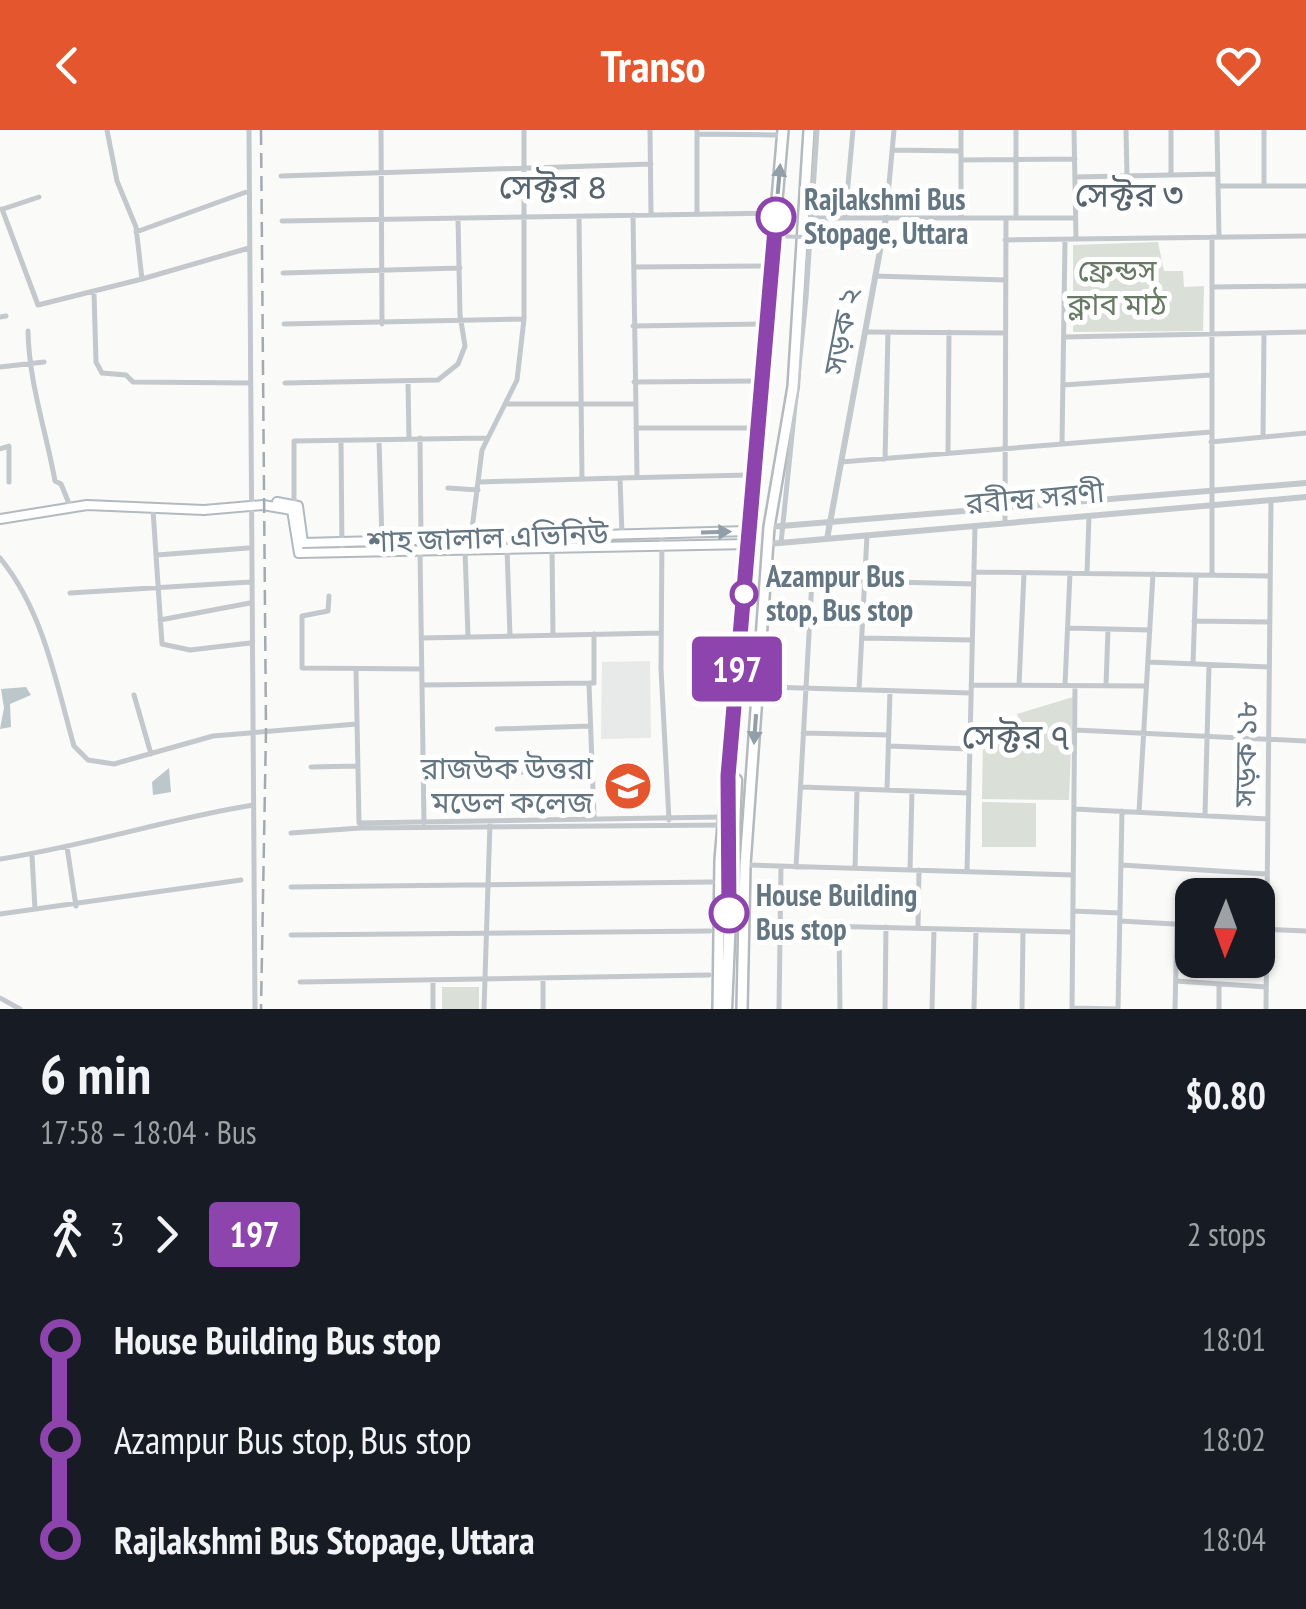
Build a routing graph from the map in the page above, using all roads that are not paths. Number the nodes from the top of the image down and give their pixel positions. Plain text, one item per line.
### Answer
1 (107, 130) edge
2 (248, 130) edge
3 (381, 130) edge
4 (524, 130) edge
5 (650, 130) edge
6 (809, 130) edge
7 (816, 130) edge
8 (853, 130) edge
9 (894, 130) edge
10 (961, 130) edge
11 (1016, 130) edge
12 (1074, 130) edge
13 (1126, 130) edge
14 (1171, 130) edge
15 (1218, 130) edge
16 (1264, 130) edge
17 (696, 132) edge
18 (781, 133) edge
19 (892, 150) junction
20 (961, 152) junction
21 (1075, 159) junction
22 (961, 160) junction
23 (1016, 160) junction
24 (651, 164) junction
25 (524, 168) junction
26 (380, 173) junction
27 (1218, 174) junction
28 (1171, 175) junction
29 (281, 176) dead end
30 (1127, 176) junction
31 (1075, 177) junction
32 (1218, 186) junction
33 (1264, 186) junction
34 (1306, 186) edge
35 (249, 191) junction
36 (39, 197) dead end
37 (1, 210) edge
38 (697, 214) junction
39 (776, 214) junction
40 (632, 215) junction
41 (651, 215) junction
42 (580, 216) junction
43 (458, 218) junction
44 (524, 218) junction
45 (810, 218) junction
46 (845, 218) junction
47 (886, 218) junction
48 (961, 218) junction
49 (1006, 218) junction
50 (1016, 218) junction
51 (1076, 218) junction
52 (380, 220) junction
53 (282, 221) dead end
54 (136, 232) junction
55 (771, 236) dead end
56 (804, 236) dead end
57 (1306, 236) edge
58 (1215, 237) junction
59 (1076, 239) junction
60 (1006, 240) junction
61 (1065, 240) junction
62 (250, 248) junction
63 (765, 266) dead end
64 (634, 267) junction
65 (460, 268) junction
66 (380, 269) junction
67 (284, 273) dead end
68 (875, 276) junction
69 (142, 279) junction
70 (1005, 280) junction
71 (1306, 286) edge
72 (1212, 288) junction
73 (94, 292) junction
74 (524, 319) junction
75 (462, 321) junction
76 (284, 324) dead end
77 (382, 324) junction
78 (760, 324) dead end
79 (633, 326) junction
80 (28, 332) dead end
81 (865, 332) junction
82 (888, 332) junction
83 (950, 332) junction
84 (1306, 332) edge
85 (1005, 333) junction
86 (1264, 333) junction
87 (1212, 334) junction
88 (1064, 337) junction
89 (44, 362) dead end
90 (28, 364) junction
91 (0, 367) edge
92 (1212, 375) junction
93 (408, 381) junction
94 (756, 381) dead end
95 (634, 382) junction
96 (250, 383) junction
97 (286, 383) dead end
98 (1063, 385) junction
99 (508, 404) junction
100 (635, 404) junction
101 (580, 405) junction
102 (636, 428) junction
103 (753, 428) dead end
104 (1211, 432) junction
105 (1306, 432) edge
106 (1263, 437) junction
107 (409, 438) junction
108 (420, 438) junction
109 (488, 438) junction
110 (341, 440) junction
111 (379, 440) junction
112 (1211, 442) junction
113 (1062, 444) junction
114 (0, 449) edge
115 (1005, 449) junction
116 (948, 453) junction
117 (884, 458) junction
118 (840, 462) junction
119 (749, 475) dead end
120 (637, 478) junction
121 (582, 479) junction
122 (9, 482) dead end
123 (1306, 483) edge
124 (478, 486) junction
125 (448, 488) dead end
126 (1211, 490) junction
127 (620, 497) junction
128 (1306, 497) edge
129 (1270, 500) junction
130 (294, 504) junction
131 (1214, 505) junction
132 (70, 506) junction
133 (249, 506) junction
134 (266, 506) junction
135 (1004, 508) junction
136 (153, 510) junction
137 (1089, 516) junction
138 (0, 519) edge
139 (829, 522) junction
140 (1004, 523) junction
141 (783, 526) junction
142 (975, 526) junction
143 (769, 527) junction
144 (748, 531) junction
145 (622, 534) junction
146 (662, 534) junction
147 (867, 535) junction
148 (470, 538) junction
149 (827, 539) junction
150 (421, 540) junction
151 (382, 541) junction
152 (342, 542) junction
153 (781, 543) junction
154 (749, 544) junction
155 (768, 544) junction
156 (662, 545) junction
157 (249, 548) junction
158 (552, 548) junction
159 (507, 549) junction
160 (464, 550) junction
161 (420, 551) junction
162 (342, 552) junction
163 (157, 556) junction
164 (0, 558) edge
165 (974, 572) junction
166 (1024, 573) junction
167 (1070, 574) junction
168 (1087, 574) junction
169 (1153, 574) junction
170 (1196, 575) junction
171 (1212, 575) junction
172 (1270, 576) junction
173 (250, 582) junction
174 (864, 582) junction
175 (974, 584) junction
176 (159, 586) junction
177 (70, 593) dead end
178 (329, 596) dead end
179 (250, 603) junction
180 (160, 620) junction
181 (1194, 621) junction
182 (1269, 622) junction
183 (1067, 628) junction
184 (1108, 629) junction
185 (1150, 630) junction
186 (660, 633) junction
187 (594, 634) junction
188 (553, 635) junction
189 (510, 636) junction
190 (468, 637) junction
191 (421, 638) junction
192 (862, 638) junction
193 (972, 640) junction
194 (250, 643) junction
195 (1148, 662) junction
196 (1193, 664) junction
197 (1209, 665) junction
198 (1269, 667) junction
199 (422, 669) junction
200 (356, 670) junction
201 (590, 683) junction
202 (422, 684) junction
203 (971, 685) junction
204 (1019, 685) junction
205 (1064, 686) junction
206 (1075, 686) junction
207 (1106, 686) junction
208 (1146, 686) junction
209 (767, 688) dead end
210 (806, 688) junction
211 (860, 690) junction
212 (890, 691) junction
213 (971, 694) junction
214 (134, 695) dead end
215 (357, 724) junction
216 (590, 726) junction
217 (497, 729) dead end
218 (1075, 730) junction
219 (252, 732) junction
220 (803, 733) junction
221 (1144, 734) junction
222 (889, 736) junction
223 (1207, 737) junction
224 (1270, 740) junction
225 (1306, 741) edge
226 (888, 746) junction
227 (970, 749) junction
228 (152, 754) junction
229 (358, 766) junction
230 (311, 767) dead end
231 (591, 770) junction
232 (496, 773) dead end
233 (732, 778) junction
234 (800, 788) junction
235 (858, 789) junction
236 (887, 790) junction
237 (912, 791) junction
238 (968, 793) junction
239 (253, 805) junction
240 (1074, 809) junction
241 (1122, 811) junction
242 (1139, 812) junction
243 (1205, 816) junction
244 (1268, 819) junction
245 (669, 821) junction
246 (724, 821) junction
247 (594, 822) junction
248 (490, 823) junction
249 (424, 825) junction
250 (360, 826) junction
251 (291, 834) dead end
252 (67, 847) junction
253 (32, 856) junction
254 (0, 859) edge
255 (745, 865) junction
256 (1120, 865) junction
257 (781, 866) junction
258 (796, 866) junction
259 (855, 868) junction
260 (910, 870) junction
261 (919, 870) junction
262 (966, 872) junction
263 (1267, 874) junction
264 (1074, 875) junction
265 (1267, 878) edge
266 (240, 880) dead end
267 (712, 882) dead end
268 (487, 885) junction
269 (291, 888) dead end
270 (76, 906) junction
271 (35, 909) junction
272 (1073, 912) junction
273 (0, 914) edge
274 (1120, 917) junction
275 (1175, 924) edge
276 (780, 925) junction
277 (839, 926) junction
278 (886, 927) junction
279 (918, 928) junction
280 (934, 929) junction
281 (710, 930) dead end
282 (976, 930) junction
283 (1275, 930) edge
284 (1023, 931) junction
285 (485, 932) junction
286 (1073, 932) junction
287 (1306, 932) edge
288 (291, 935) dead end
289 (709, 975) dead end
290 (484, 978) junction
291 (543, 978) junction
292 (1176, 978) edge
293 (1266, 978) edge
294 (433, 980) junction
295 (1176, 981) junction
296 (300, 982) dead end
297 (1219, 984) junction
298 (1266, 987) junction
299 (0, 998) edge
300 (1072, 1008) edge
301 (20, 1009) edge
302 (254, 1009) edge
303 (433, 1009) edge
304 (484, 1009) edge
305 (543, 1009) edge
306 (718, 1009) edge
307 (726, 1009) edge
308 (742, 1009) edge
309 (779, 1009) edge
310 (840, 1009) edge
311 (885, 1009) edge
312 (932, 1009) edge
313 (974, 1009) edge
314 (1022, 1009) edge
315 (1119, 1009) edge
316 (1175, 1009) edge
317 (1219, 1009) edge
318 (1266, 1009) edge

1 - 54 street
2 - 35 street
3 - 26 street
4 - 25 street
5 - 24 street
6 - 143 highway
7 - 45 street
8 - 46 street
9 - 19 street, সড়ক ২
10 - 20 street
11 - 23 street
12 - 21 street
13 - 30 street
14 - 28 street
15 - 27 street
16 - 33 street
17 - 18 street
17 - 38 street
39 -> 18 highway
19 - 20 street
19 - 47 street, সড়ক ২
20 - 22 street
21 - 23 street
21 - 31 street
22 - 23 street
22 - 48 street
23 - 50 street
24 - 25 street
24 - 41 street
25 - 26 street
25 - 44 street
26 - 29 street
26 - 52 street
27 - 28 street
27 - 32 street
28 - 30 street
30 - 31 street
31 - 51 street
32 - 33 street
32 - 58 street
33 - 34 street
35 - 54 street
35 - 62 street
36 - 37 street
37 - 73 street
38 - 39 street
38 - 41 street
39 - 144 highway
40 - 41 street
40 - 42 street
40 - 64 street
42 - 44 street
42 - 101 street
43 - 44 street
43 - 52 street
43 - 65 street
44 - 74 street
45 - 46 street
45 - 141 street
46 - 47 street
47 - 48 street
47 - 68 street, সড়ক ২
48 - 49 street
49 - 50 street
49 - 60 street
50 - 51 street
51 - 59 street
52 - 53 street
52 - 66 street
54 - 69 street
55 - 56 street, bridge
57 - 58 street
58 - 59 street
58 - 72 street
59 - 61 street
60 - 61 street
60 - 70 street
61 - 88 street
62 - 69 street
62 - 96 street
63 - 64 street
64 - 79 street
65 - 66 street
65 - 75 street
66 - 67 street
66 - 77 street
68 - 70 street
68 - 81 street, সড়ক ২
69 - 73 street
70 - 85 street
71 - 72 street
72 - 87 street
73 - 96 street
74 - 75 street
74 - 99 street
75 - 77 street
75 - 93 street
76 - 77 street
78 - 79 street
79 - 95 street
80 - 90 street
81 - 82 street
81 - 118 street, সড়ক ২
82 - 83 street
82 - 117 street
83 - 85 street
83 - 116 street
84 - 86 street
85 - 115 street
86 - 87 street
86 - 106 street
87 - 88 street
87 - 92 street
88 - 98 street
89 - 90 street
90 - 91 street
90 - 132 street
92 - 98 street
92 - 104 street
93 - 97 street
93 - 107 street
94 - 95 street
95 - 100 street
96 - 133 street
98 - 113 street
99 - 101 street
99 - 109 street
100 - 101 street
100 - 102 street
101 - 121 street
102 - 103 street
102 - 120 street
104 - 112 street
104 - 113 street
105 - 106 street
106 - 112 street
107 - 108 street
107 - 111 street
108 - 109 street
108 - 150 street
109 - 124 street
110 - 111 street
110 - 130 street
110 - 152 street
111 - 151 street
112 - 126 street
113 - 115 street
114 - 122 street
115 - 116 street
115 - 135 street
116 - 117 street
117 - 118 street
118 - 139 street, সড়ক ২
119 - 120 street
120 - 127 street
121 - 124 street
121 - 127 street
123 - 126 street, রবীন্দ্র সরণী
124 - 125 street
124 - 148 street
126 - 131 street
126 - 135 street, রবীন্দ্র সরণী
127 - 145 street
128 - 129 street, রবীন্দ্র সরণী
129 - 131 street, রবীন্দ্র সরণী
129 - 172 street, সড়ক ১৮
130 - 134 main road
130 - 152 main road, শাহ জালাল এভিনিউ
131 - 137 street, রবীন্দ্র সরণী
131 - 171 street
132 - 136 main road
132 - 138 main road
133 - 134 main road
133 - 136 main road
133 - 157 street
134 - 162 main road, শাহ জালাল এভিনিউ
135 - 139 street, রবীন্দ্র সরণী
135 - 140 street
136 - 163 street
137 - 140 street, রবীন্দ্র সরণী
137 - 168 street
139 - 141 street, রবীন্দ্র সরণী
139 - 149 street, সড়ক ২
140 - 142 street, রবীন্দ্র সরণী
141 - 143 street, রবীন্দ্র সরণী
141 - 153 street
142 - 147 street, রবীন্দ্র সরণী
142 - 165 street
143 - 155 highway
146 -> 144 main road, শাহ জালাল এভিনিউ
144 - 154 highway
145 - 146 main road, শাহ জালাল এভিনিউ
145 - 148 main road, শাহ জালাল এভিনিউ
146 - 156 street
147 - 149 street, রবীন্দ্র সরণী
147 - 174 street
148 - 150 main road, শাহ জালাল এভিনিউ
149 - 153 street, রবীন্দ্র সরণী
150 - 151 main road, শাহ জালাল এভিনিউ
151 - 152 main road, শাহ জালাল এভিনিউ
152 - 162 street
153 - 155 street, রবীন্দ্র সরণী
154 - 156 main road, শাহ জালাল এভিনিউ
154 - 233 highway
155 -> 255 highway
156 - 158 main road, শাহ জালাল এভিনিউ
156 - 186 street
157 - 163 street
157 - 173 street
158 - 159 main road, শাহ জালাল এভিনিউ
158 - 188 street
159 - 160 main road, শাহ জালাল এভিনিউ
159 - 189 street
160 - 161 main road, শাহ জালাল এভিনিউ
160 - 190 street
161 - 162 main road, শাহ জালাল এভিনিউ
161 - 191 street
163 - 176 street
164 - 228 street
165 - 166 street
165 - 175 street
166 - 167 street
166 - 204 street
167 - 168 street
167 - 183 street
168 - 169 street
169 - 170 street
169 - 185 street
170 - 171 street
170 - 181 street
171 - 172 street
172 - 182 street, সড়ক ১৮
173 - 176 street
173 - 179 street
174 - 175 street
174 - 192 street
174 - 210 street
175 - 193 street
176 - 177 street
176 - 180 street
178 - 200 street
179 - 180 street
179 - 194 street
180 - 194 street
181 - 182 street
181 - 196 street
182 - 198 street, সড়ক ১৮
183 - 184 street
183 - 205 street
184 - 185 street
184 - 207 street
185 - 195 street
186 - 187 street
186 - 245 street
187 - 188 street
187 - 201 street
188 - 189 street
189 - 190 street
190 - 191 street
191 - 199 street
192 - 193 street
192 - 211 street
193 - 203 street
194 - 219 street
195 - 196 street
195 - 208 street
196 - 197 street
197 - 198 street
197 - 223 street
198 - 224 street, সড়ক ১৮
199 - 200 street
199 - 202 street
200 - 215 street
201 - 202 street
201 - 216 street
202 - 249 street
203 - 204 street
203 - 213 street
204 - 205 street
205 - 206 street
206 - 207 street
206 - 218 street
207 - 208 street
208 - 221 street
209 - 210 street
210 - 211 street
210 - 220 street
211 - 212 street
212 - 213 street
212 - 222 street
213 - 227 street
214 - 228 street
215 - 219 street
215 - 229 street
216 - 217 street
216 - 231 street
218 - 221 street
218 - 240 street
219 - 228 street
219 - 239 street
220 - 222 street
220 - 234 street
221 - 223 street
221 - 242 street
222 - 226 street
223 - 224 street
223 - 243 street
224 - 225 street
224 - 244 street, সড়ক ১৮
226 - 227 street
226 - 236 street
227 - 238 street
229 - 230 street
229 - 250 street
231 - 232 street
231 - 247 street
233 - 246 highway
233 - 307 highway
234 - 235 street
234 - 258 street
235 - 236 street
235 - 259 street
236 - 237 street
237 - 238 street
237 - 260 street
238 - 262 street
239 - 252 street
239 - 302 street
240 - 241 street
240 - 264 street
241 - 242 street
241 - 256 street
242 - 243 street
243 - 244 street
244 - 263 street, সড়ক ১৮
245 - 246 street
245 - 247 street
246 - 306 highway
247 - 248 street
248 - 249 street
248 - 268 street
249 - 250 street
250 - 251 street
252 - 253 street
252 - 270 street
253 - 254 street
253 - 271 street
255 - 257 street
255 - 308 highway
256 - 263 street
256 - 274 street
257 - 258 street
257 - 276 street
258 - 259 street
259 - 260 street
260 - 261 street
261 - 262 street
261 - 279 street
262 - 264 street
263 - 265 street, সড়ক ১৮
264 - 272 street
266 - 270 street
267 - 268 street
268 - 269 street
268 - 285 street
270 - 271 street
271 - 273 street
272 - 274 street
272 - 286 street
274 - 275 street
274 - 315 street
276 - 277 street
276 - 309 street
277 - 278 street
277 - 310 street
278 - 279 street
278 - 311 street
279 - 280 street
280 - 282 street
280 - 312 street
281 - 285 street
282 - 284 street
282 - 313 street
283 - 287 street
284 - 286 street
284 - 314 street
285 - 288 street
285 - 290 street
286 - 300 street
289 - 291 street
290 - 291 street
290 - 294 street
290 - 304 street
291 - 305 street
292 - 295 street
293 - 298 street, সড়ক ১৮
294 - 296 street
294 - 303 street
295 - 297 street
295 - 316 street
297 - 298 street
297 - 317 street
298 - 318 street, সড়ক ১৮
299 - 301 street
300 - 315 street

